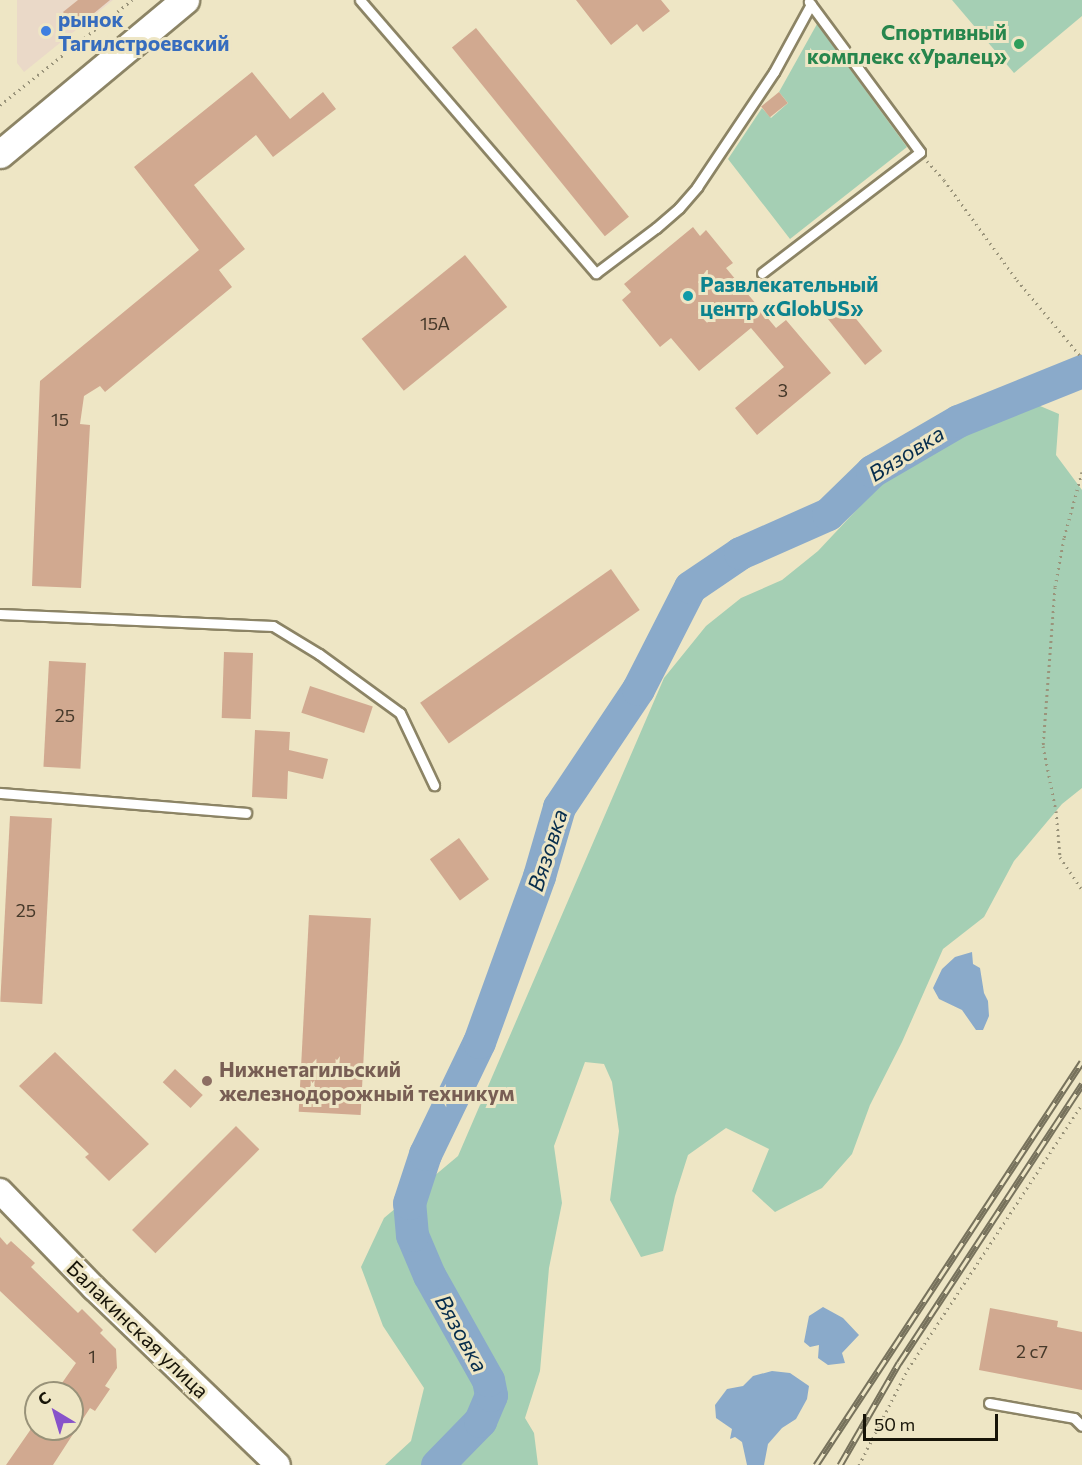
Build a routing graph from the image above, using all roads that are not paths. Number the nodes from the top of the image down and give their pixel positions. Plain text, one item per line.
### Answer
1 (185, 0) edge
2 (360, 0) edge
3 (809, 2) edge
4 (0, 154) edge
5 (762, 273) dead end
6 (0, 614) edge
7 (434, 786) dead end
8 (0, 793) edge
9 (246, 813) dead end
10 (0, 1191) edge
11 (989, 1403) dead end
12 (1082, 1426) edge
13 (278, 1465) edge

1 - 4 main road
2 - 3 lane
3 - 5 lane
6 - 7 lane
8 - 9 lane
10 - 13 street, Балакинская улица
11 - 12 lane

